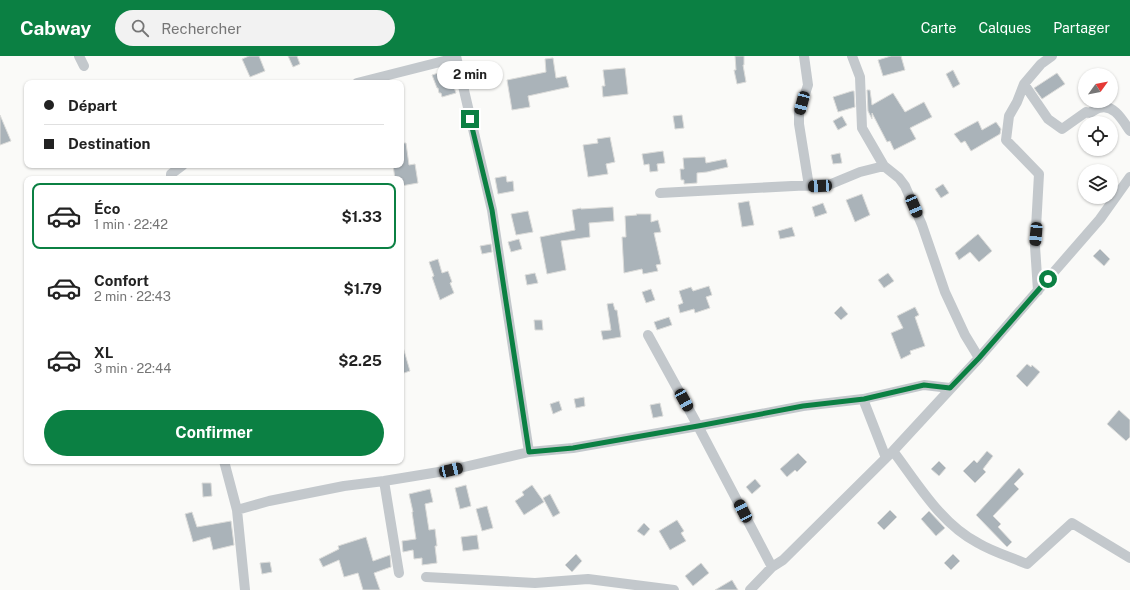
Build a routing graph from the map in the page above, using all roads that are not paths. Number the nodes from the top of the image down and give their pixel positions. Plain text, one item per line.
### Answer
1 (79, 56) edge
2 (804, 56) edge
3 (852, 56) edge
4 (1052, 56) edge
5 (456, 57) edge
6 (84, 66) dead end
7 (368, 80) edge
8 (1024, 84) junction
9 (1130, 132) edge
10 (884, 166) junction
11 (179, 168) edge
12 (171, 176) edge
13 (1130, 177) edge
14 (809, 186) junction
15 (660, 194) dead end
16 (1038, 291) junction
17 (648, 335) dead end
18 (979, 358) junction
19 (950, 388) junction
20 (864, 399) junction
21 (698, 426) junction
22 (529, 452) junction
23 (890, 454) junction
24 (225, 464) edge
25 (384, 481) junction
26 (238, 510) junction
27 (1130, 558) edge
28 (772, 567) junction
29 (399, 573) dead end
30 (426, 577) dead end
31 (245, 590) edge
32 (674, 590) edge
33 (750, 590) edge

1 - 6 street
2 - 14 street
3 - 10 street
4 - 8 street
5 - 7 street
5 - 22 street
8 - 9 street
8 - 16 street
10 - 14 street
10 - 18 street
11 - 12 street
13 - 16 street
14 - 15 street
16 - 18 street
17 - 21 street
18 - 19 street
19 - 20 street
19 - 23 street
20 - 21 street
20 - 23 street
21 - 22 street
21 - 28 street
22 - 25 street
23 - 27 street
23 - 28 street
24 - 26 street
25 - 26 street
25 - 29 street
26 - 31 street
28 - 33 street
30 - 32 street

